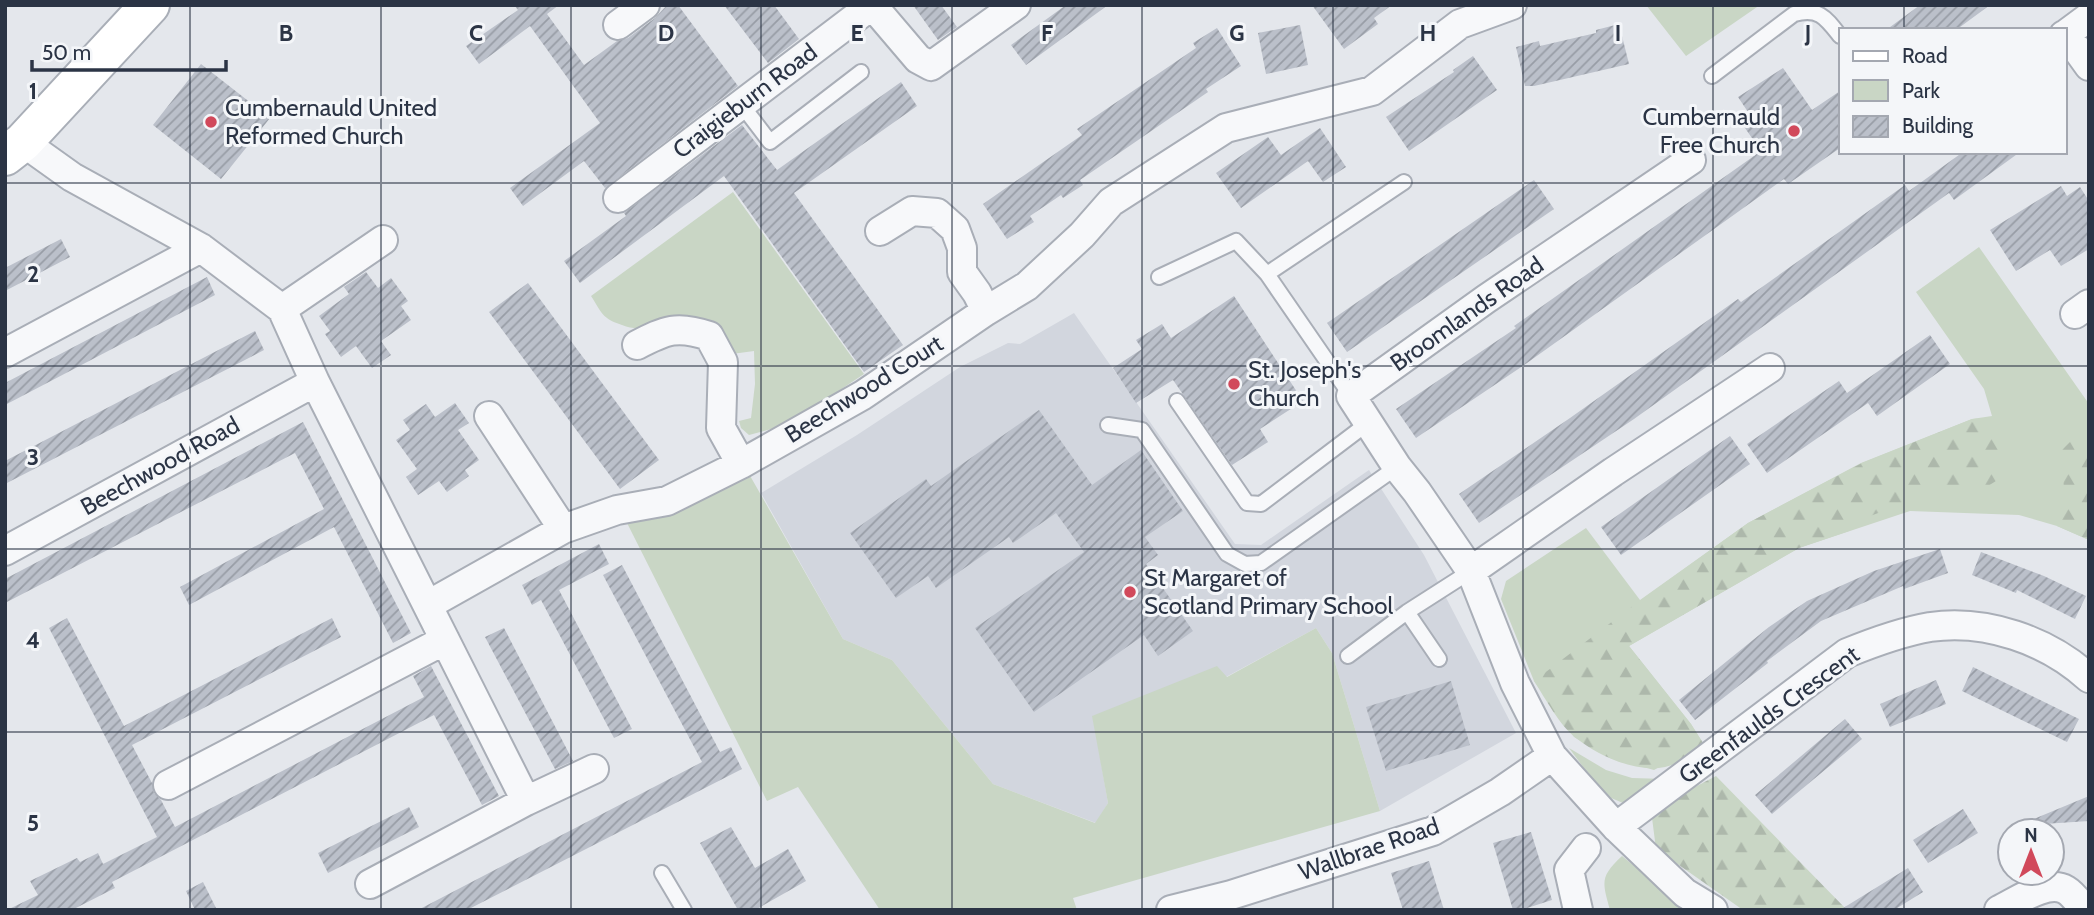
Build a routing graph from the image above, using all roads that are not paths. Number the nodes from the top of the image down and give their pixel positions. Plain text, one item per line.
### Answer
1 (645, 5) edge
2 (872, 5) edge
3 (1016, 5) edge
4 (1512, 5) edge
5 (150, 6) edge
6 (2089, 17) edge
7 (618, 25) dead end
8 (2066, 34) edge
9 (1839, 35) edge
10 (2066, 36) edge
11 (2089, 66) edge
12 (861, 72) dead end
13 (1713, 76) dead end
14 (741, 104) junction
15 (14, 149) edge
16 (1691, 160) dead end
17 (1404, 182) dead end
18 (618, 198) dead end
19 (880, 231) dead end
20 (383, 240) dead end
21 (201, 248) junction
22 (1267, 274) junction
23 (1159, 276) dead end
24 (282, 309) junction
25 (986, 311) junction
26 (637, 345) dead end
27 (5, 353) edge
28 (1770, 368) dead end
29 (316, 382) junction
30 (1351, 396) junction
31 (1177, 401) dead end
32 (489, 416) dead end
33 (1368, 423) junction
34 (1108, 425) dead end
35 (741, 464) junction
36 (1396, 467) junction
37 (563, 529) junction
38 (5, 551) edge
39 (1471, 571) junction
40 (428, 605) junction
41 (1408, 612) junction
42 (445, 640) junction
43 (1348, 656) dead end
44 (1439, 659) dead end
45 (2089, 678) edge
46 (1552, 756) junction
47 (594, 769) dead end
48 (168, 785) dead end
49 (526, 801) junction
50 (1616, 827) junction
51 (1586, 848) dead end
52 (662, 873) dead end
53 (370, 884) dead end
54 (1234, 902) edge
55 (684, 910) edge
56 (1171, 910) edge
57 (1578, 910) edge
58 (1713, 910) edge
59 (1999, 910) edge
60 (2085, 910) edge

1 - 7 street
2 - 3 street, Craigieburn Road
2 - 14 street, Craigieburn Road
4 - 25 street, Beechwood Court
5 - 15 street
6 - 8 street
9 - 13 lane
10 - 11 street
12 - 14 lane
14 - 18 street, Craigieburn Road
15 - 21 street
16 - 30 street, Broomlands Road
17 - 22 lane
19 - 25 street
20 - 24 street
21 - 24 street
21 - 27 street
22 - 23 lane
22 - 30 lane
24 - 29 street
25 - 35 street, Beechwood Court
26 - 35 street
28 - 39 street
29 - 38 street, Beechwood Road
29 - 40 street
30 - 33 street
31 - 33 lane
32 - 37 street
33 - 36 street
34 - 36 lane
35 - 37 street, Beechwood Court
36 - 39 street
37 - 40 street, Beechwood Court
39 - 41 lane
39 - 46 street
40 - 42 street
41 - 43 lane
41 - 44 lane
42 - 48 street
42 - 49 street
45 - 50 street, Greenfaulds Crescent
46 - 50 street
46 - 54 street, Wallbrae Road
47 - 49 street
49 - 53 street
50 - 58 street
51 - 57 street
52 - 55 lane
54 - 56 street, Wallbrae Road
59 - 60 street

